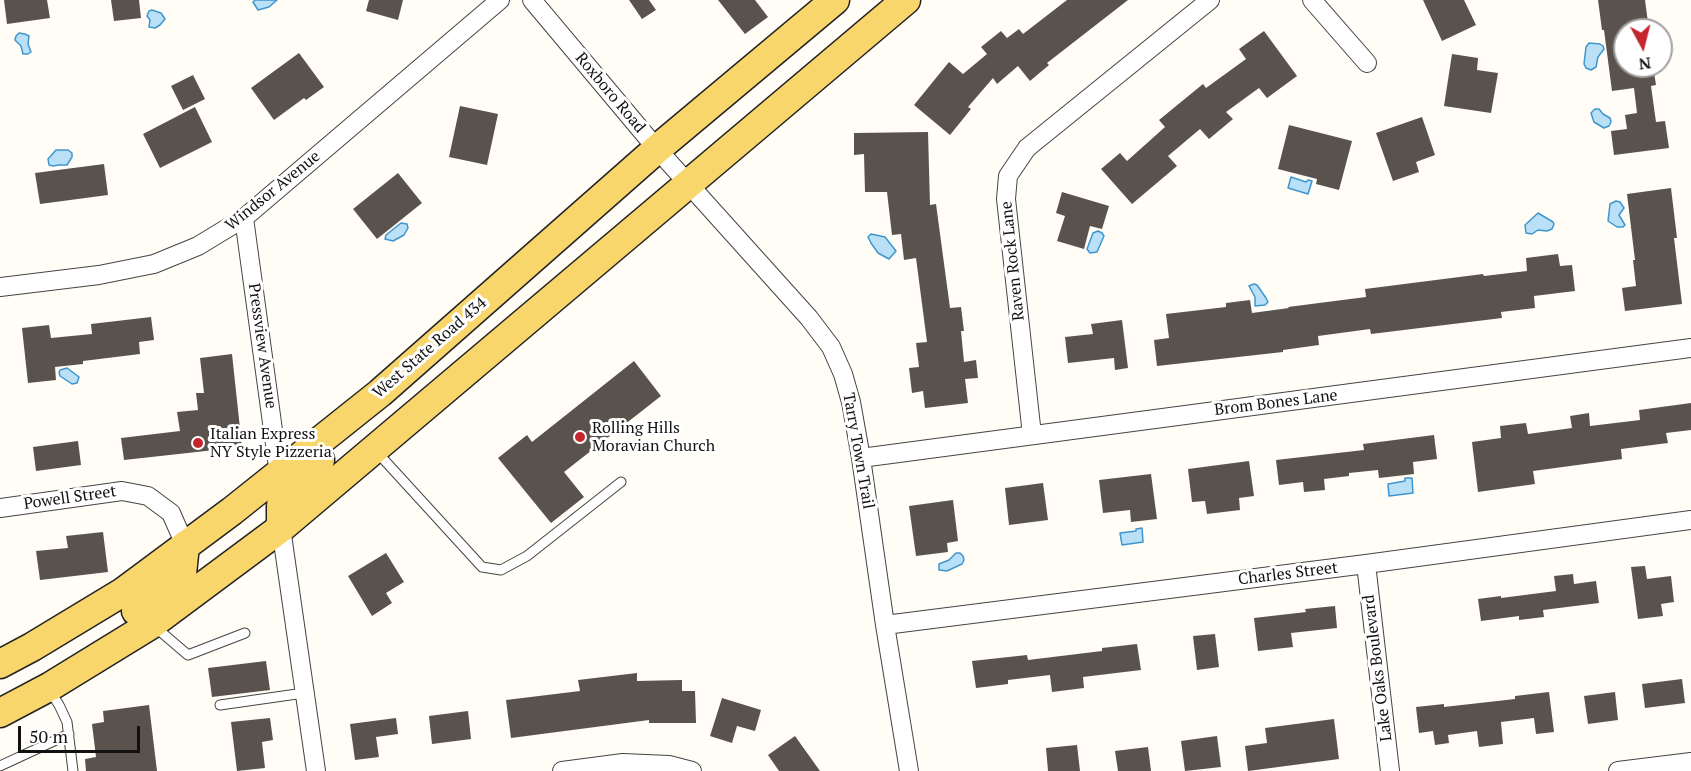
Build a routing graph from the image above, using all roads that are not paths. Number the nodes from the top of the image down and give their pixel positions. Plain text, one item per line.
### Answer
1 (500, 0) edge
2 (532, 0) edge
3 (835, 0) edge
4 (906, 0) edge
5 (1210, 0) edge
6 (1312, 0) edge
7 (1367, 63) dead end
8 (657, 149) junction
9 (690, 184) junction
10 (244, 219) junction
11 (0, 287) edge
12 (1691, 348) edge
13 (380, 393) junction
14 (1032, 435) junction
15 (375, 449) junction
16 (861, 458) junction
17 (279, 474) junction
18 (621, 482) dead end
19 (0, 508) edge
20 (1691, 520) edge
21 (281, 528) junction
22 (185, 545) junction
23 (1366, 564) junction
24 (152, 624) junction
25 (885, 625) junction
26 (245, 633) dead end
27 (0, 664) edge
28 (49, 687) junction
29 (304, 693) junction
30 (220, 705) dead end
31 (0, 712) edge
32 (69, 734) junction
33 (1691, 762) edge
34 (0, 766) edge
35 (73, 771) edge
36 (316, 771) edge
37 (562, 771) edge
38 (692, 771) edge
39 (909, 771) edge
40 (1390, 771) edge
41 (1618, 771) edge

1 - 10 street, Windsor Avenue
2 - 8 street, Roxboro Road
3 - 8 main road, West State Road 434
4 - 9 main road
5 - 14 street, Raven Rock Lane
6 - 7 street
8 - 9 street, Roxboro Road
8 - 13 main road, West State Road 434
9 - 15 main road
9 - 16 street, Tarry Town Trail
10 - 11 street, Windsor Avenue
10 - 17 street, Pressview Avenue
12 - 14 street, Brom Bones Lane
13 - 17 main road, West State Road 434
13 - 21 main road
14 - 16 street, Brom Bones Lane
15 - 18 lane
15 - 21 main road
16 - 25 street, Tarry Town Trail
17 - 22 main road, West State Road 434
19 - 22 street, Powell Street
20 - 23 street, Charles Street
21 - 24 main road
21 - 29 street
22 - 27 main road, West State Road 434
22 - 28 main road
23 - 25 street, Charles Street
23 - 40 street, Lake Oaks Boulevard
24 - 26 lane
24 - 28 main road
25 - 39 street, Tarry Town Trail
28 - 31 main road
28 - 32 lane
29 - 30 lane
29 - 36 street
32 - 34 lane
32 - 35 lane
33 - 41 street
37 - 38 street

